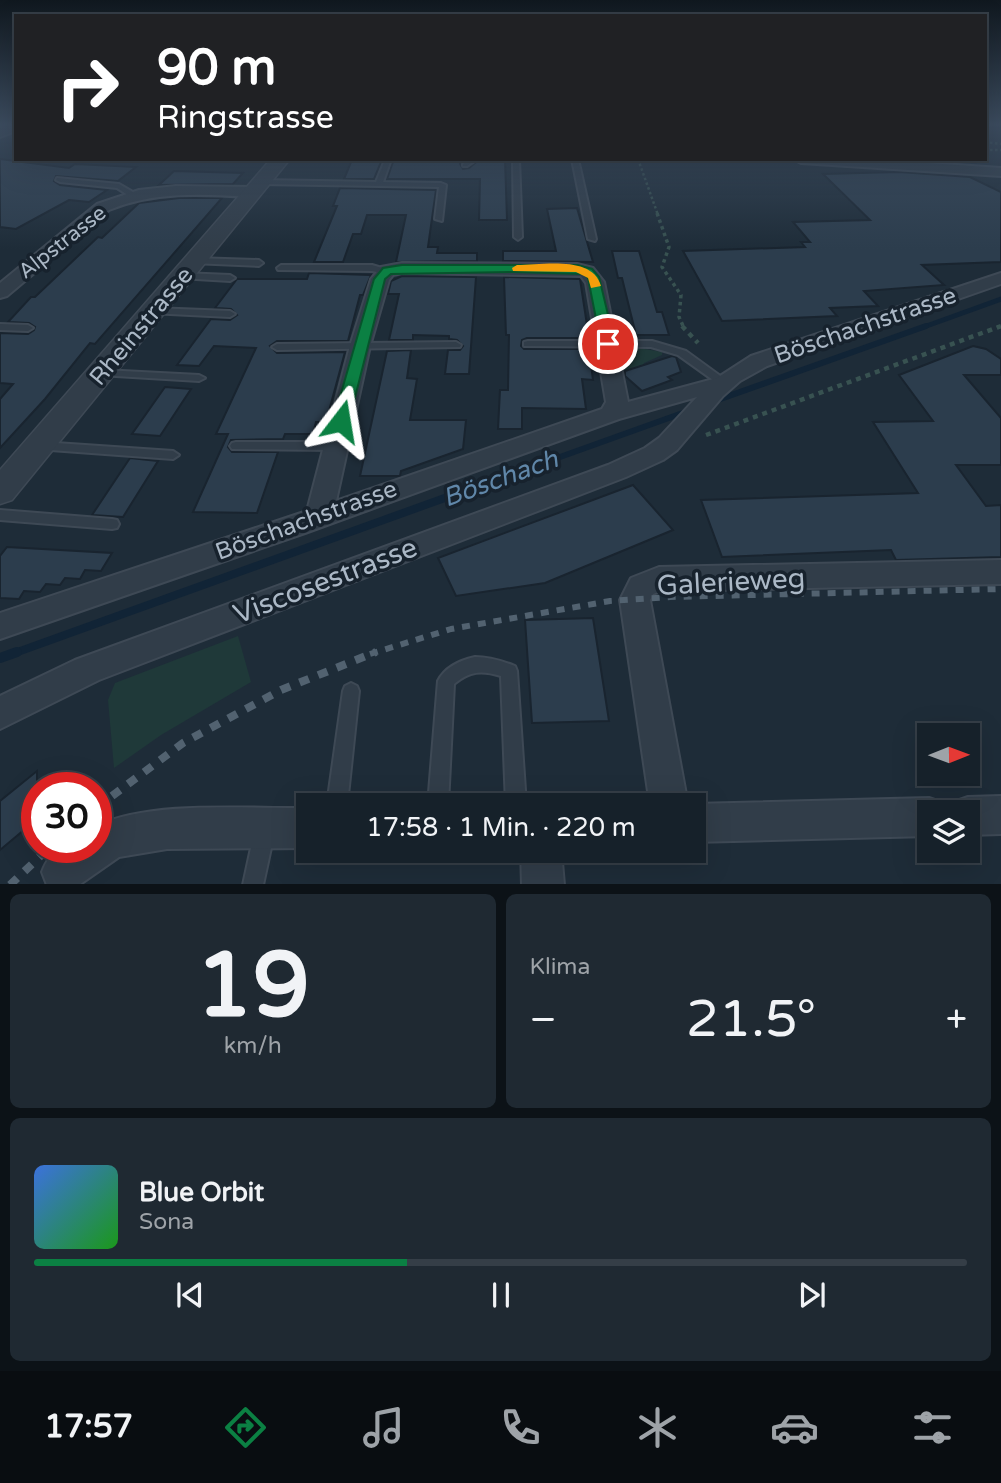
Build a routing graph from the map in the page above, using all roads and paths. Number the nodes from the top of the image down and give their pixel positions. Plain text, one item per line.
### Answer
1 (275, 166) edge
2 (385, 166) edge
3 (516, 166) edge
4 (577, 166) edge
5 (641, 166) edge
6 (913, 166) edge
7 (1001, 172) edge
8 (60, 180) dead end
9 (378, 185) junction
10 (257, 187) junction
11 (134, 195) junction
12 (439, 219) dead end
13 (519, 237) dead end
14 (592, 239) dead end
15 (259, 263) dead end
16 (281, 268) dead end
17 (189, 269) junction
18 (387, 271) junction
19 (230, 278) dead end
20 (1001, 278) edge
21 (0, 292) edge
22 (153, 311) junction
23 (230, 314) dead end
24 (0, 327) edge
25 (1001, 327) edge
26 (28, 328) dead end
27 (528, 344) dead end
28 (608, 344) junction
29 (456, 345) dead end
30 (360, 346) junction
31 (277, 347) dead end
32 (695, 361) junction
33 (103, 373) junction
34 (199, 378) dead end
35 (724, 383) junction
36 (611, 414) junction
37 (687, 436) junction
38 (40, 446) junction
39 (236, 446) dead end
40 (335, 446) junction
41 (654, 454) joint
42 (173, 455) dead end
43 (0, 492) edge
44 (0, 515) edge
45 (319, 516) junction
46 (112, 524) dead end
47 (1001, 572) edge
48 (0, 626) edge
49 (351, 691) dead end
50 (0, 713) edge
51 (338, 793) edge
52 (439, 793) edge
53 (515, 793) edge
54 (667, 793) edge
55 (1001, 815) edge
56 (980, 816) edge
57 (917, 817) edge
58 (706, 823) edge
59 (296, 828) edge
60 (265, 829) junction
61 (542, 863) edge
62 (62, 872) dead end
63 (253, 884) edge
64 (543, 884) edge

1 - 10 street, Rheinstrasse
2 - 9 lane
3 - 13 lane
4 - 14 lane
5 - 32 path
6 - 7 street
8 - 11 lane
9 - 10 lane
9 - 12 lane
10 - 11 street, Alpstrasse
10 - 17 street, Rheinstrasse
11 - 21 street, Alpstrasse
15 - 17 lane
16 - 18 lane
17 - 19 lane
17 - 22 street, Rheinstrasse
18 - 28 street
18 - 30 street
20 - 35 street, Böschachstrasse
22 - 23 lane
22 - 33 street, Rheinstrasse
24 - 26 lane
25 - 37 path
27 - 28 lane
28 - 32 lane
28 - 36 street
29 - 30 lane
30 - 31 lane
30 - 40 street
32 - 35 lane
33 - 34 lane
33 - 38 street, Rheinstrasse
35 - 36 street, Böschachstrasse
35 - 37 street, Böschachstrasse
36 - 45 street, Böschachstrasse
37 - 41 street, Böschachstrasse
38 - 42 lane
38 - 43 street, Rheinstrasse
39 - 40 lane
40 - 45 street
41 - 50 street, Viscosestrasse
44 - 46 lane
45 - 48 street, Böschachstrasse
47 - 54 street, Galerieweg
49 - 51 lane
52 - 53 lane
55 - 56 street
57 - 58 street
59 - 60 street
60 - 62 street
60 - 63 lane
61 - 64 street

